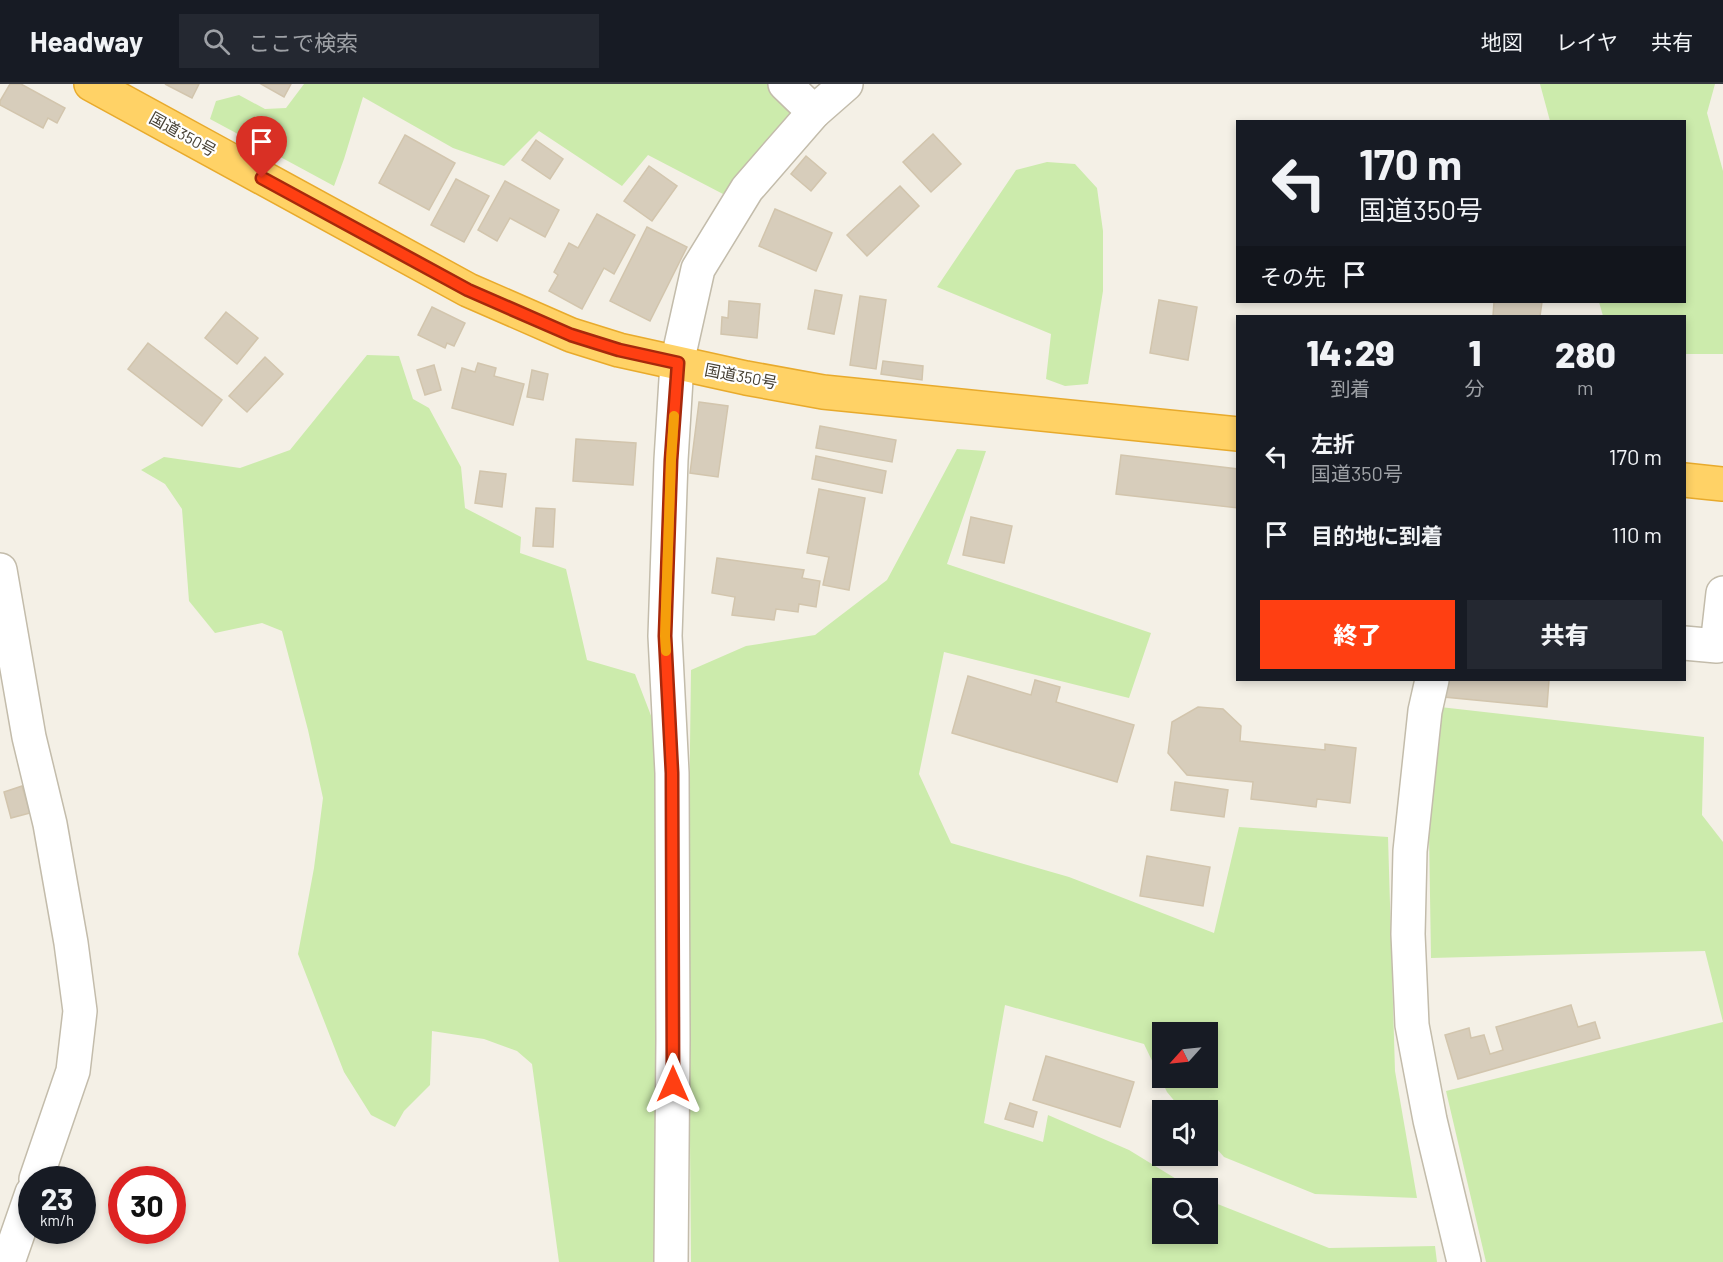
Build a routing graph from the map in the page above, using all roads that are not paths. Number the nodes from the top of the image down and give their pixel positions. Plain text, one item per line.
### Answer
1 (91, 84) edge
2 (785, 84) edge
3 (846, 84) edge
4 (814, 112) junction
5 (678, 363) junction
6 (1236, 434) edge
7 (1686, 480) edge
8 (1723, 484) edge
9 (0, 570) edge
10 (1723, 593) edge
11 (1686, 643) edge
12 (1431, 681) edge
13 (40, 1166) edge
14 (18, 1233) edge
15 (8, 1262) edge
16 (671, 1262) edge
17 (1464, 1262) edge

1 - 5 highway, 国道350号
2 - 4 street
3 - 4 street
4 - 5 street
5 - 6 highway, 国道350号
5 - 16 street
7 - 8 highway
9 - 13 street
10 - 11 street
12 - 17 street
14 - 15 street

